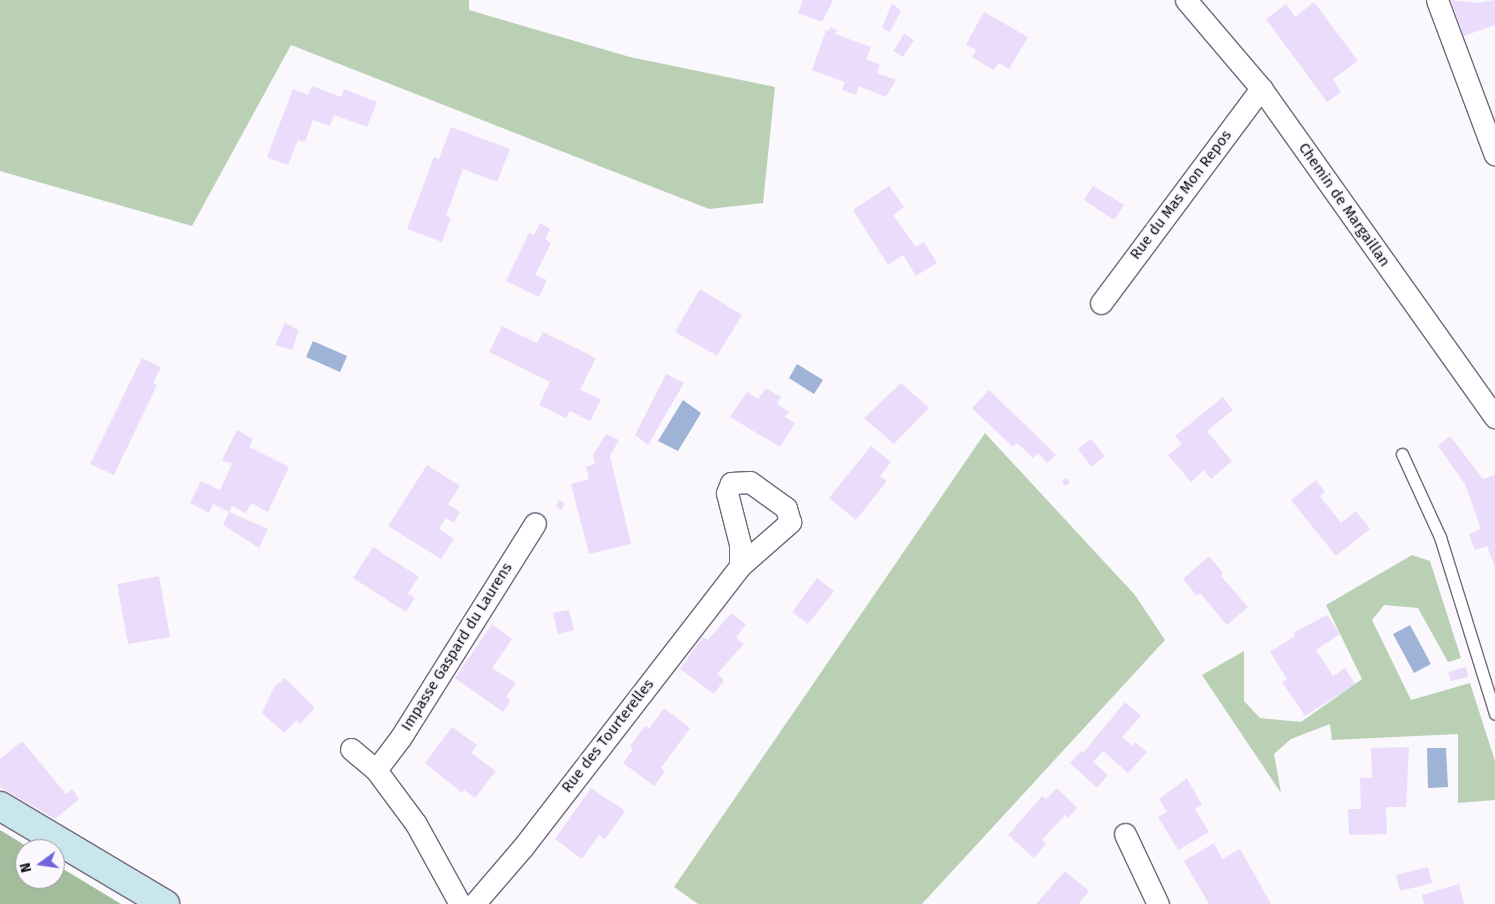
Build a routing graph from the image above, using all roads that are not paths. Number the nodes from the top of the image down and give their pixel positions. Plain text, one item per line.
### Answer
1 (1186, 0) edge
2 (1436, 0) edge
3 (1261, 88) junction
4 (1495, 155) edge
5 (1101, 303) dead end
6 (1495, 417) edge
7 (1402, 454) dead end
8 (535, 523) dead end
9 (740, 566) dead end
10 (1495, 714) edge
11 (350, 749) dead end
12 (376, 770) junction
13 (0, 806) edge
14 (1125, 834) dead end
15 (165, 904) edge
16 (460, 904) edge
17 (474, 904) edge
18 (1158, 904) edge

1 - 3 street, Chemin de Margaillan
2 - 4 street
3 - 5 street, Rue du Mas Mon Repos
3 - 6 street, Chemin de Margaillan
7 - 10 lane
8 - 12 street, Impasse Gaspard du Laurens
9 - 17 street, Rue des Tourterelles
11 - 12 street
12 - 16 street
13 - 15 street
14 - 18 street

